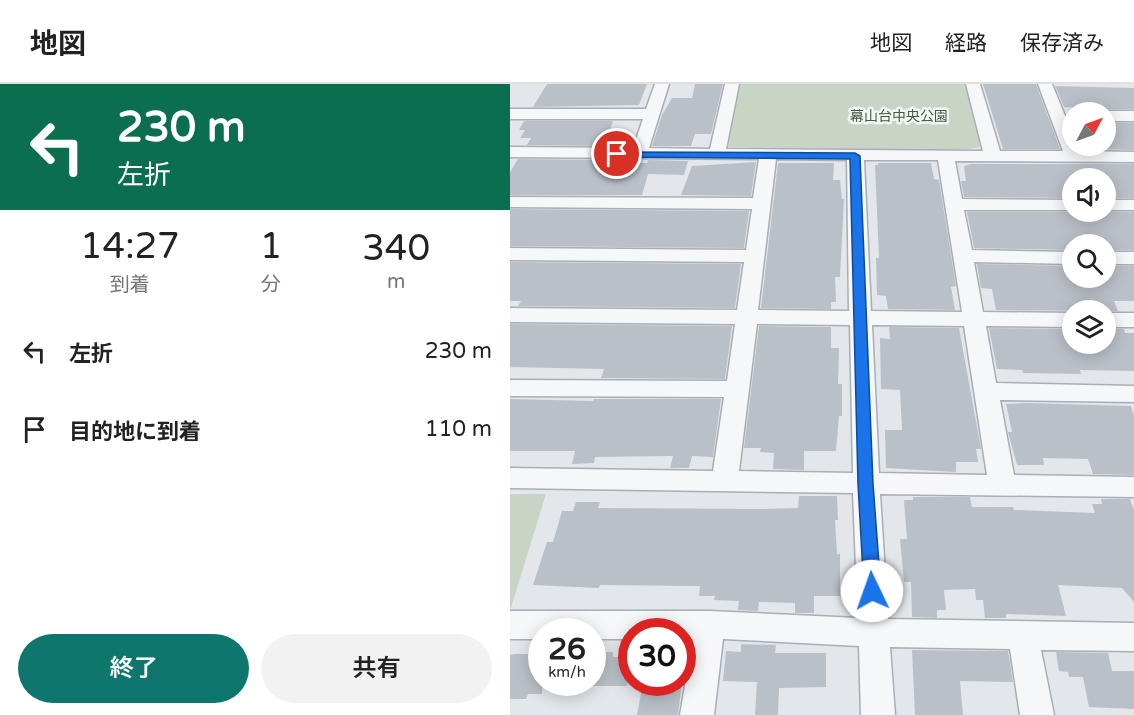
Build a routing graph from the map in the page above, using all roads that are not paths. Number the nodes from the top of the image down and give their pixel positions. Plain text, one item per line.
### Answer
1 (662, 84) edge
2 (732, 84) edge
3 (973, 84) edge
4 (1045, 84) edge
5 (1062, 110) edge
6 (510, 114) edge
7 (651, 114) junction
8 (1116, 116) edge
9 (1134, 116) edge
10 (510, 152) edge
11 (639, 154) junction
12 (717, 154) junction
13 (768, 155) junction
14 (855, 156) junction
15 (946, 156) junction
16 (993, 157) junction
17 (1074, 157) joint
18 (1134, 158) edge
19 (510, 202) edge
20 (760, 204) junction
21 (955, 204) junction
22 (1062, 205) edge
23 (1116, 205) edge
24 (1134, 206) edge
25 (510, 254) edge
26 (754, 256) junction
27 (963, 256) junction
28 (1062, 258) edge
29 (1116, 258) edge
30 (1134, 258) edge
31 (510, 315) edge
32 (746, 316) junction
33 (860, 317) junction
34 (975, 318) junction
35 (1062, 320) edge
36 (1116, 320) edge
37 (1134, 320) edge
38 (510, 388) edge
39 (738, 389) junction
40 (987, 391) junction
41 (1134, 394) edge
42 (510, 478) edge
43 (725, 481) junction
44 (866, 484) junction
45 (1002, 484) junction
46 (1134, 487) edge
47 (510, 625) edge
48 (710, 625) junction
49 (875, 633) junction
50 (1023, 637) junction
51 (1134, 637) edge
52 (697, 715) edge
53 (878, 715) edge
54 (1038, 715) edge

1 - 7 street
2 - 12 street
3 - 16 street
4 - 5 street
6 - 7 street
7 - 11 street
8 - 9 street
10 - 11 street
11 - 12 street
12 - 13 street
13 - 14 street
13 - 20 street
14 - 15 street
14 - 33 street
15 - 16 street
15 - 21 street
16 - 17 street
17 - 18 street
19 - 20 street
20 - 26 street
21 - 22 street
21 - 27 street
23 - 24 street
25 - 26 street
26 - 32 street
27 - 28 street
27 - 34 street
29 - 30 street
31 - 32 street
32 - 33 street
32 - 39 street
33 - 34 street
33 - 44 street
34 - 35 street
34 - 40 street
36 - 37 street
38 - 39 street
39 - 43 street
40 - 41 street
40 - 45 street
42 - 43 street
43 - 44 street
44 - 45 street
44 - 49 street
45 - 46 street
47 - 48 street
48 - 49 street
48 - 52 street
49 - 50 street
49 - 53 street
50 - 51 street
50 - 54 street

